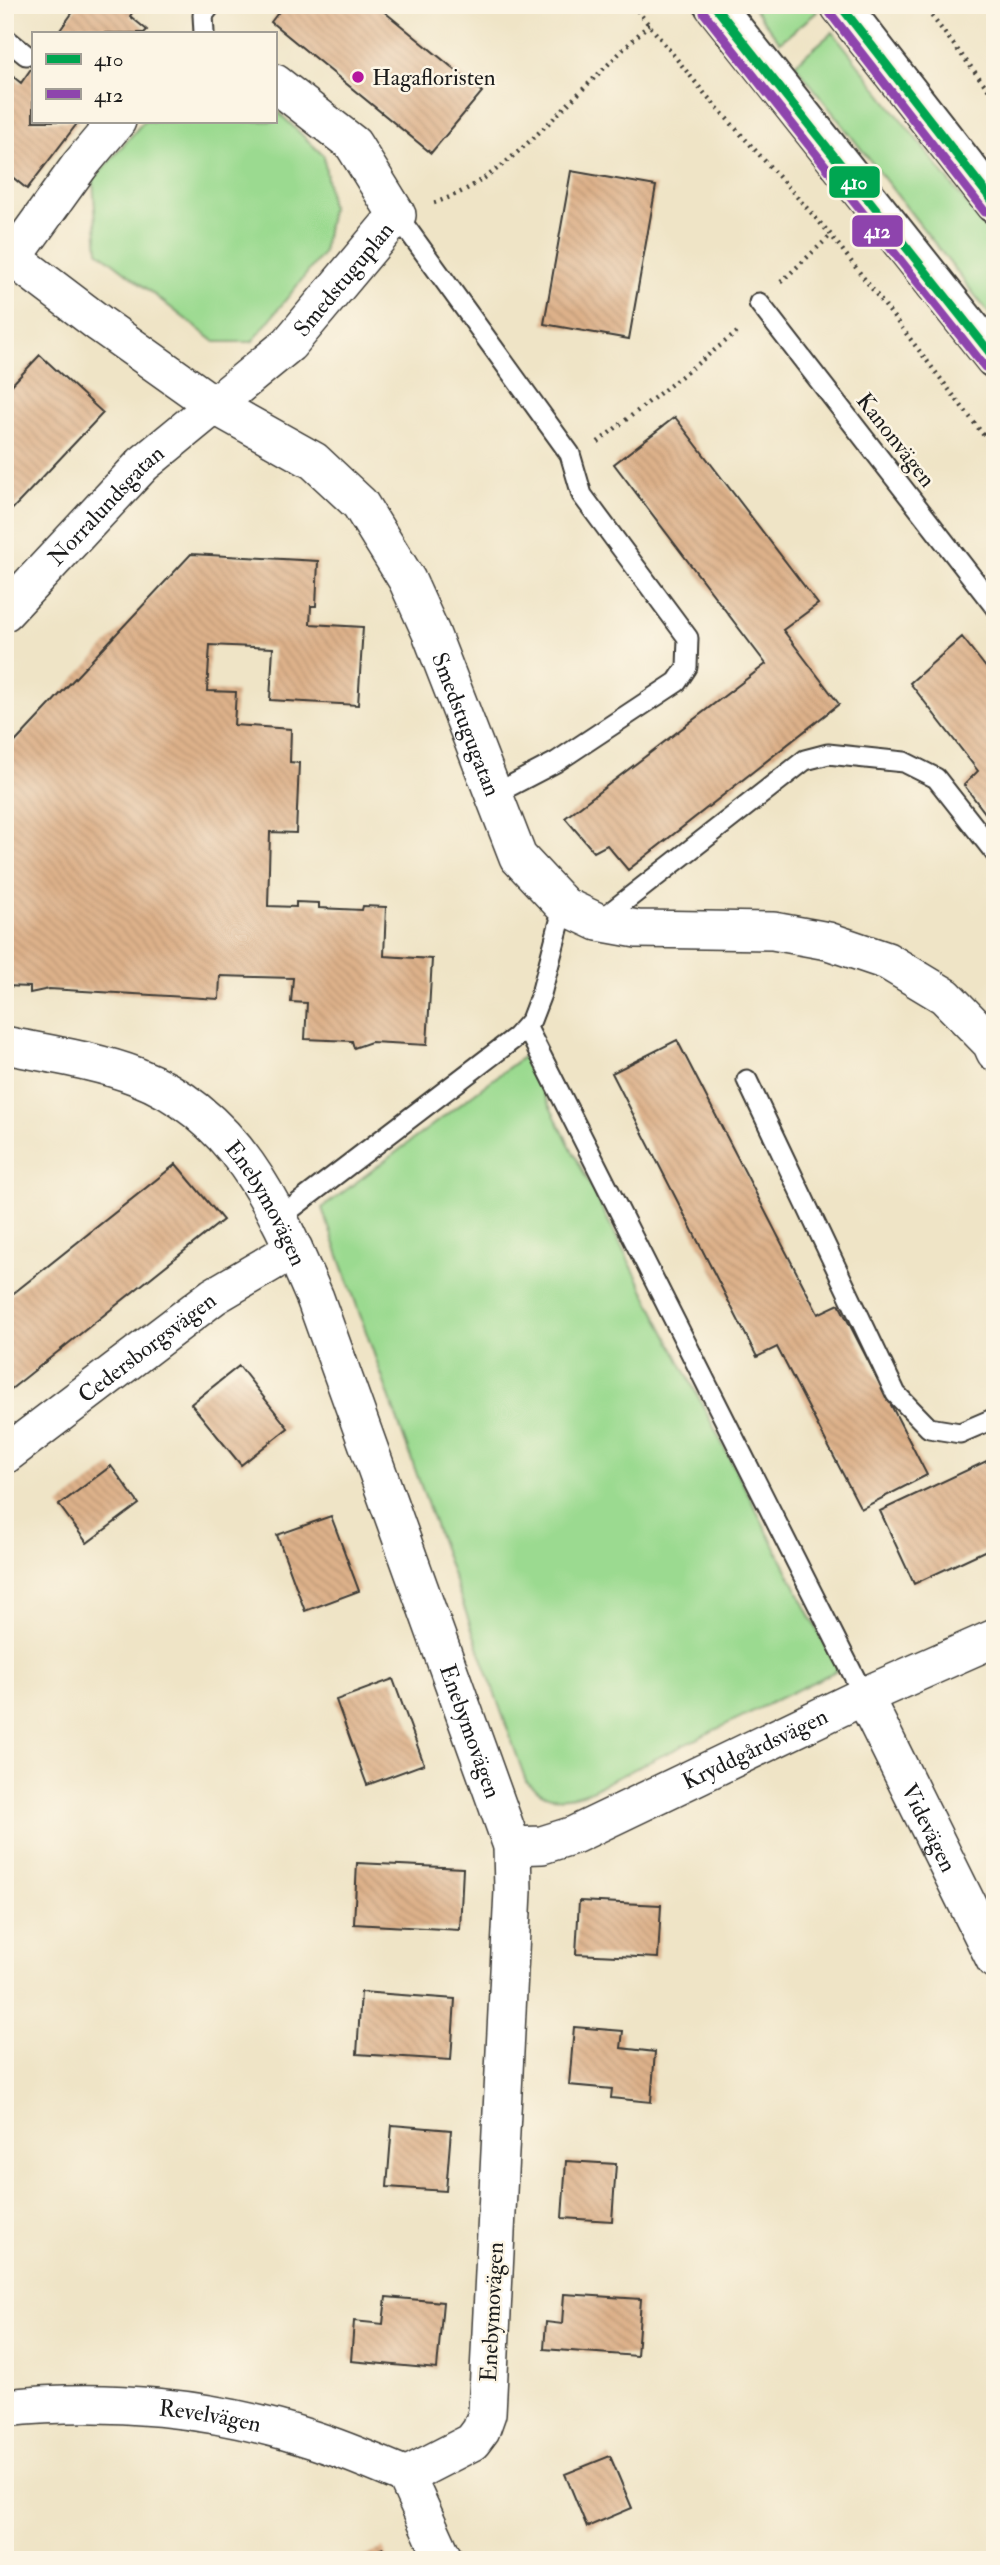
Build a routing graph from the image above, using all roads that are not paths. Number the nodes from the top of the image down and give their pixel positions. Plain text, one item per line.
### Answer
1 (211, 5) edge
2 (714, 5) edge
3 (840, 5) edge
4 (204, 32) edge
5 (5, 38) edge
6 (26, 55) dead end
7 (276, 84) edge
8 (116, 122) edge
9 (995, 204) edge
10 (397, 215) junction
11 (9, 255) edge
12 (759, 303) road end
13 (995, 359) edge
14 (214, 405) junction
15 (995, 607) edge
16 (5, 612) edge
17 (493, 795) junction
18 (995, 853) edge
19 (564, 906) junction
20 (598, 922) junction
21 (526, 1026) junction
22 (5, 1045) edge
23 (995, 1052) edge
24 (747, 1080) dead end
25 (287, 1234) junction
26 (995, 1418) edge
27 (5, 1455) edge
28 (995, 1639) edge
29 (864, 1696) junction
30 (512, 1846) junction
31 (995, 1960) edge
32 (5, 2408) edge
33 (406, 2476) junction
34 (444, 2560) edge

1 - 4 lane
2 - 13 main road
3 - 9 main road
5 - 6 lane
7 - 10 street, Smedstuguplan
8 - 11 street
10 - 14 street, Smedstuguplan
10 - 17 lane
11 - 14 street, Smedstugugatan
12 - 15 lane, Kanonvägen
14 - 16 street, Norralundsgatan
14 - 17 street, Smedstugugatan
17 - 19 street, Smedstugugatan
18 - 20 lane
19 - 20 street, Smedstugugatan
19 - 21 lane
20 - 23 street, Smedstugugatan
21 - 25 lane
21 - 29 lane
22 - 25 street, Enebymovägen
24 - 26 lane
25 - 27 street, Cedersborgsvägen
25 - 30 street, Enebymovägen
28 - 29 street, Kryddgårdsvägen
29 - 30 street, Kryddgårdsvägen
29 - 31 street, Videvägen
30 - 33 street, Enebymovägen
32 - 33 street, Revelvägen
33 - 34 street

